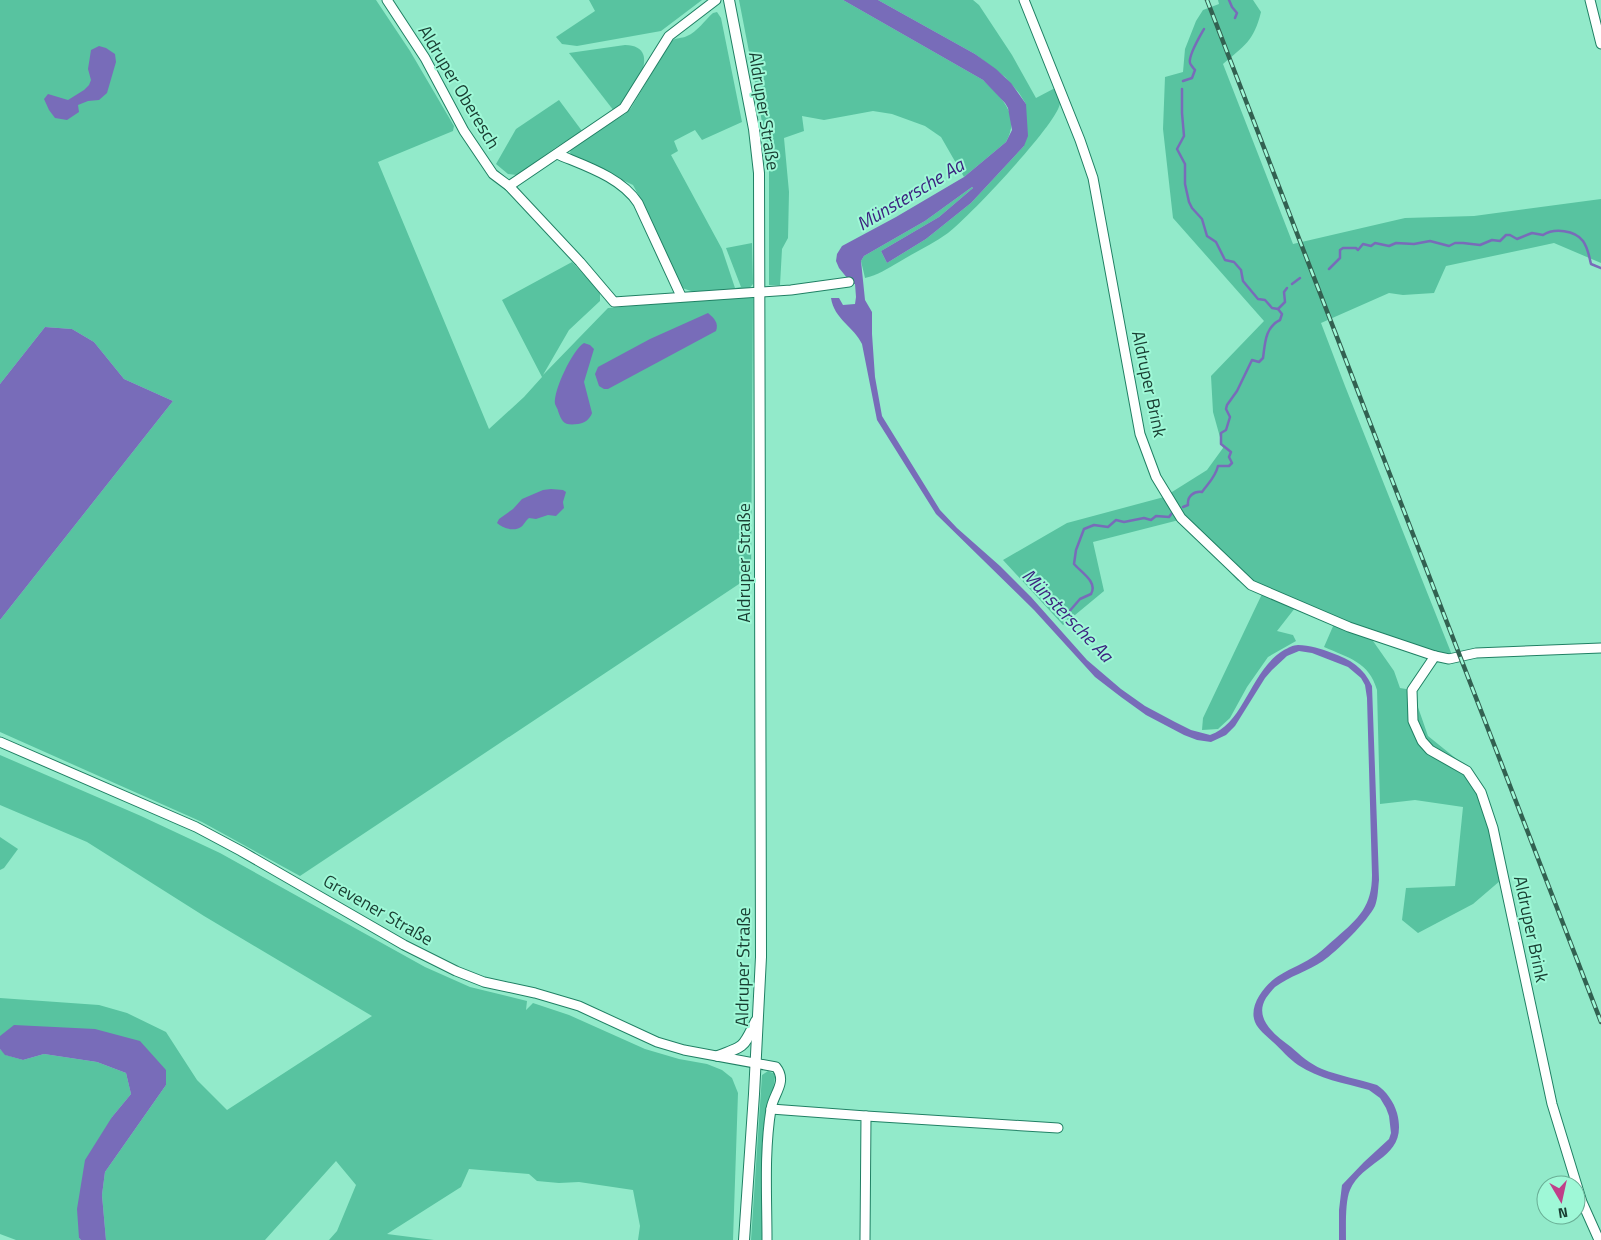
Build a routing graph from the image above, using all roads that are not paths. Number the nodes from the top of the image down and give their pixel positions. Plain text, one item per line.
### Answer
1 (387, 0) edge
2 (716, 0) edge
3 (728, 0) edge
4 (1024, 0) edge
5 (1590, 0) edge
6 (1601, 44) edge
7 (557, 154) junction
8 (509, 186) junction
9 (849, 282) dead end
10 (760, 292) junction
11 (681, 296) junction
12 (1601, 648) edge
13 (1435, 656) junction
14 (0, 742) edge
15 (759, 1015) junction
16 (718, 1056) junction
17 (756, 1063) junction
18 (771, 1109) junction
19 (866, 1116) junction
20 (1058, 1128) dead end
21 (744, 1240) edge
22 (767, 1240) edge
23 (865, 1240) edge
24 (1599, 1240) edge

1 - 8 street, Aldruper Oberesch
2 - 7 street
3 - 10 main road, Aldruper Straße
4 - 13 street, Aldruper Brink
5 - 6 street
7 - 8 street
7 - 11 street
8 - 11 street, Aldruper Oberesch
9 - 10 street, Aldruper Oberesch
10 - 11 street, Aldruper Oberesch
10 - 15 main road, Aldruper Straße
12 - 13 street, Aldruper Brink
13 - 24 street, Aldruper Brink
14 - 16 street, Grevener Straße
15 - 16 main road
15 - 17 main road, Aldruper Straße
16 - 17 street, Grevener Straße
17 - 18 street
17 - 21 main road, Aldruper Straße
18 - 19 street
18 - 22 street
19 - 20 street
19 - 23 street

